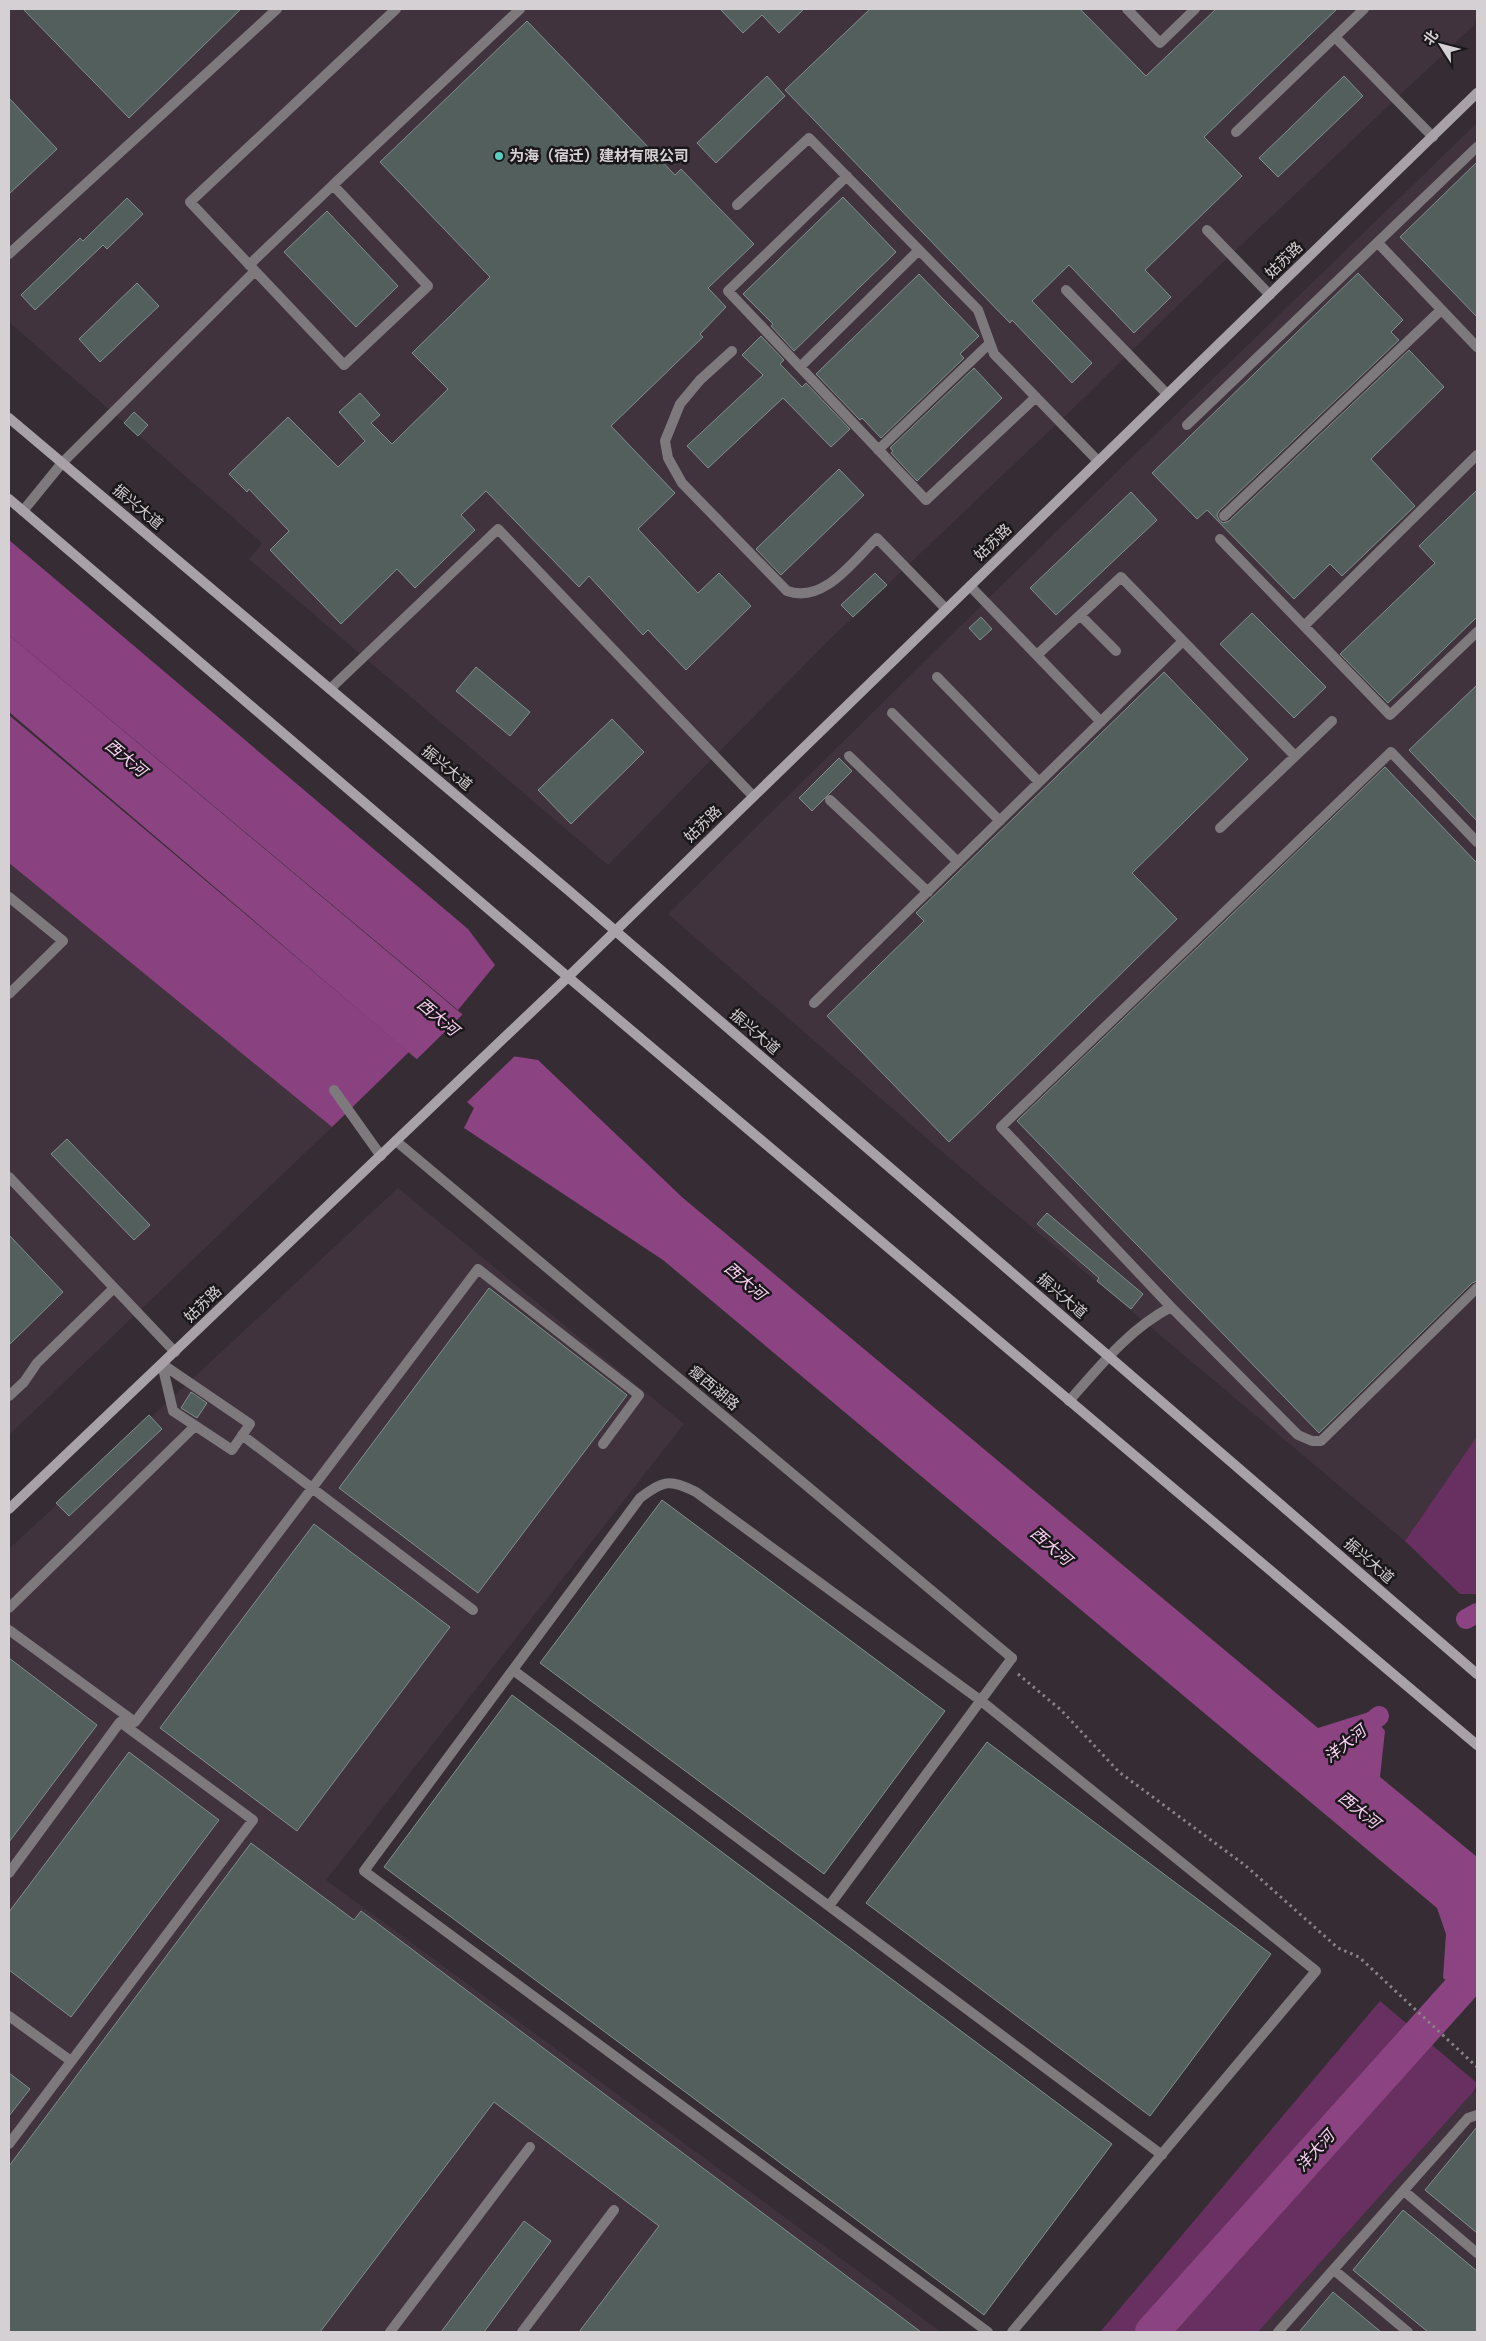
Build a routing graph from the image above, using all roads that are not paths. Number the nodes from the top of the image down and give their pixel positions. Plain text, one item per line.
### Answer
1 (277, 9) edge
2 (396, 9) edge
3 (520, 9) edge
4 (1128, 9) edge
5 (1195, 9) edge
6 (1364, 9) edge
7 (1335, 37) junction
8 (1477, 93) edge
9 (1236, 132) dead end
10 (1433, 137) junction
11 (1477, 147) edge
12 (847, 176) junction
13 (333, 185) junction
14 (737, 205) dead end
15 (1208, 230) dead end
16 (1378, 243) junction
17 (919, 250) junction
18 (9, 254) edge
19 (252, 268) junction
20 (1066, 290) dead end
21 (1270, 295) junction
22 (1441, 310) junction
23 (990, 343) junction
24 (1477, 347) edge
25 (732, 351) dead end
26 (800, 367) junction
27 (1167, 394) junction
28 (1036, 397) junction
29 (9, 418) edge
30 (1188, 426) dead end
31 (878, 450) junction
32 (1477, 456) edge
33 (1098, 461) junction
34 (62, 462) junction
35 (9, 499) edge
36 (23, 511) junction
37 (1224, 516) dead end
38 (1220, 539) dead end
39 (970, 586) junction
40 (946, 609) junction
41 (1080, 615) junction
42 (1304, 626) junction
43 (1477, 632) edge
44 (1183, 641) junction
45 (1116, 651) dead end
46 (1037, 655) junction
47 (937, 677) dead end
48 (330, 689) junction
49 (892, 713) dead end
50 (1332, 721) dead end
51 (1101, 722) junction
52 (850, 756) dead end
53 (1295, 756) junction
54 (1039, 782) junction
55 (753, 796) junction
56 (830, 800) dead end
57 (1000, 821) junction
58 (1220, 828) dead end
59 (1477, 842) edge
60 (958, 862) junction
61 (928, 892) junction
62 (9, 897) edge
63 (614, 931) junction
64 (568, 977) junction
65 (9, 994) edge
66 (814, 1003) dead end
67 (334, 1090) dead end
68 (396, 1141) junction
69 (381, 1156) junction
70 (9, 1177) edge
71 (114, 1288) junction
72 (1477, 1288) edge
73 (1171, 1306) junction
74 (175, 1352) junction
75 (1109, 1357) junction
76 (162, 1364) junction
77 (9, 1396) edge
78 (1070, 1400) junction
79 (195, 1426) junction
80 (242, 1435) junction
81 (603, 1444) dead end
82 (312, 1488) junction
83 (9, 1509) edge
84 (9, 1608) edge
85 (473, 1610) dead end
86 (9, 1630) edge
87 (513, 1670) junction
88 (1477, 1674) edge
89 (980, 1700) junction
90 (1477, 1745) edge
91 (9, 1873) edge
92 (829, 1906) junction
93 (9, 2016) edge
94 (71, 2061) junction
95 (1477, 2115) edge
96 (9, 2144) edge
97 (530, 2147) dead end
98 (1162, 2154) junction
99 (1404, 2191) junction
100 (614, 2210) dead end
101 (1477, 2253) edge
102 (1334, 2270) junction
103 (390, 2332) edge
104 (522, 2332) edge
105 (988, 2332) edge
106 (1012, 2332) edge
107 (1278, 2332) edge
108 (1408, 2332) edge

1 - 18 street
2 - 19 street
3 - 13 street
4 - 5 street
6 - 7 street
7 - 9 street
7 - 10 street
8 - 10 main road, 姑苏路
10 - 21 main road, 姑苏路
11 - 16 street
12 - 14 street
12 - 17 street
12 - 26 street
13 - 19 street
13 - 19 street
15 - 21 street
16 - 22 street
16 - 30 street
17 - 23 street
17 - 26 street
19 - 34 street
20 - 27 street
21 - 27 main road, 姑苏路
22 - 24 street
22 - 37 street
23 - 28 street
23 - 31 street
25 - 40 street
26 - 31 street
27 - 33 main road, 姑苏路
28 - 31 street
28 - 33 street
29 - 34 main road, 振兴大道
32 - 42 street
33 - 39 main road, 姑苏路
34 - 36 street
34 - 48 main road, 振兴大道
35 - 36 main road
36 - 64 main road
38 - 42 street
39 - 40 main road, 姑苏路
39 - 46 street
40 - 55 main road, 姑苏路
41 - 44 street
41 - 45 street
41 - 46 street
42 - 43 street
44 - 51 street
44 - 53 street
46 - 51 street
47 - 54 street
48 - 55 street
48 - 63 main road, 振兴大道
49 - 57 street
50 - 53 street
51 - 54 street
52 - 60 street
53 - 58 street
54 - 57 street
55 - 63 main road, 姑苏路
56 - 61 street
57 - 60 street
59 - 73 street
60 - 61 street
61 - 66 street
62 - 65 street
63 - 64 main road, 姑苏路
63 - 75 main road, 振兴大道
64 - 68 main road, 姑苏路
64 - 78 main road
67 - 69 street
68 - 69 main road, 姑苏路
68 - 89 street, 瘦西湖路
69 - 74 main road, 姑苏路
70 - 71 street
71 - 74 street
71 - 77 street
72 - 73 street
73 - 75 street
74 - 76 main road, 姑苏路
75 - 78 street
75 - 88 main road, 振兴大道
76 - 79 street
76 - 80 street
76 - 83 main road, 姑苏路
78 - 90 main road
79 - 80 street
79 - 84 street
80 - 82 street
81 - 82 street
82 - 85 street
82 - 86 street
87 - 89 street
87 - 92 street
87 - 105 street
89 - 92 street
89 - 98 street
91 - 94 street
92 - 98 street
93 - 94 street
94 - 96 street
95 - 99 street
97 - 103 street
98 - 106 street
99 - 101 street
99 - 102 street
100 - 104 street
102 - 107 street
102 - 108 street

